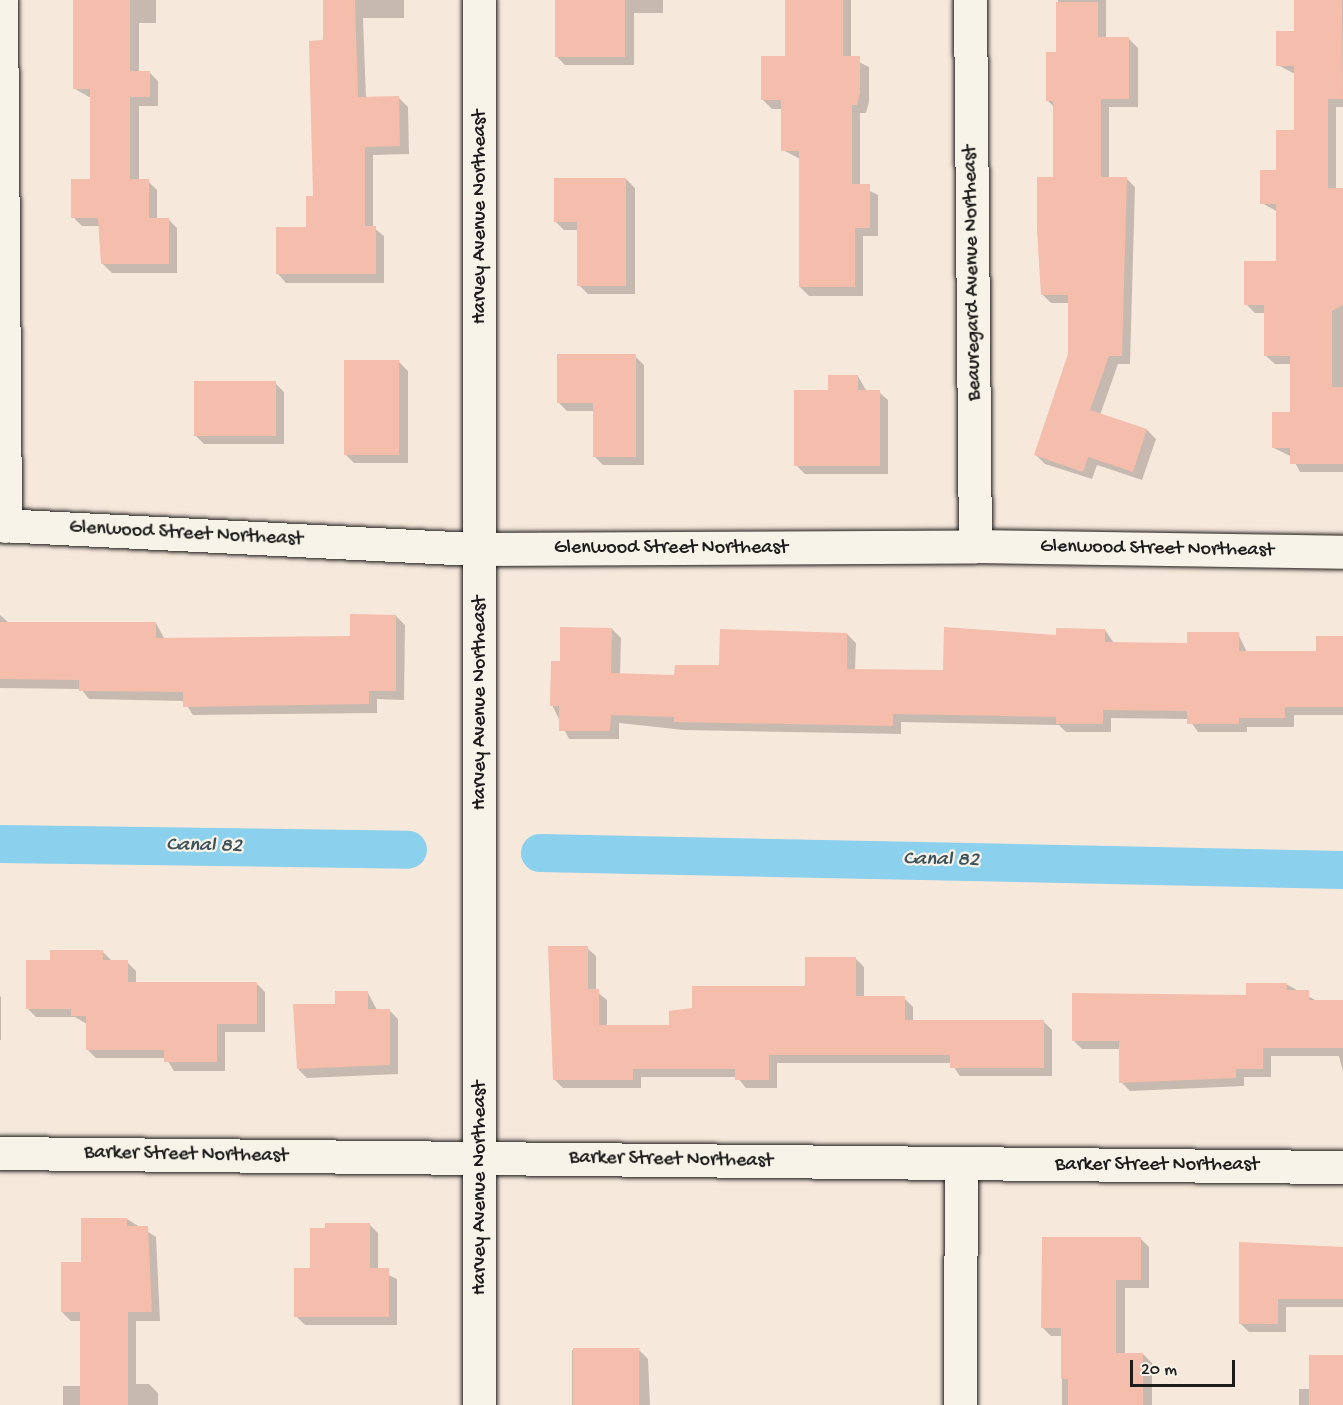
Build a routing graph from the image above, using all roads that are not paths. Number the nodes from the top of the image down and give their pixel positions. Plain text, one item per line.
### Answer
1 (1, 0) edge
2 (479, 0) edge
3 (970, 0) edge
4 (2, 525) edge
5 (975, 546) junction
6 (481, 549) junction
7 (1343, 552) edge
8 (0, 1153) edge
9 (481, 1158) junction
10 (961, 1163) junction
11 (1343, 1167) edge
12 (479, 1405) edge
13 (960, 1405) edge

1 - 4 street
2 - 6 street, Harvey Avenue Northeast
3 - 5 street, Beauregard Avenue Northeast
4 - 6 street, Glenwood Street Northeast
5 - 6 street, Glenwood Street Northeast
5 - 7 street, Glenwood Street Northeast
6 - 9 street, Harvey Avenue Northeast
8 - 9 street, Barker Street Northeast
9 - 10 street, Barker Street Northeast
9 - 12 street, Harvey Avenue Northeast
10 - 11 street, Barker Street Northeast
10 - 13 street

